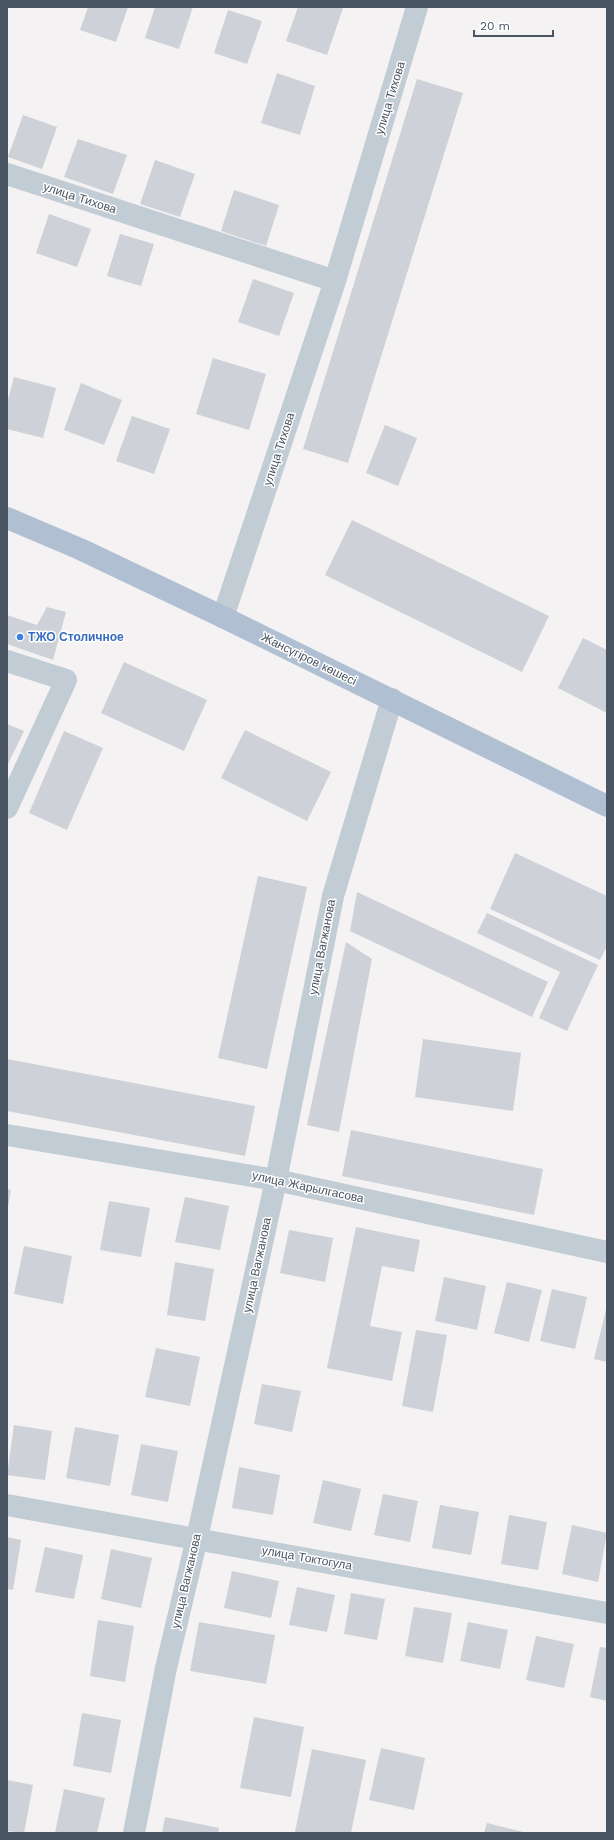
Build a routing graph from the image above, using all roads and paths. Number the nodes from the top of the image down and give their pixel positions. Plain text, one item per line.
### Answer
1 (417, 7) edge
2 (7, 174) edge
3 (335, 281) junction
4 (7, 518) edge
5 (223, 617) junction
6 (7, 661) edge
7 (392, 699) junction
8 (607, 806) edge
9 (7, 808) edge
10 (7, 1135) edge
11 (276, 1180) junction
12 (607, 1252) edge
13 (7, 1505) edge
14 (197, 1538) junction
15 (607, 1613) edge
16 (134, 1833) edge

1 - 3 street, улица Тихова
2 - 3 street, улица Тихова
3 - 5 street, улица Тихова
4 - 5 main road, Жансүгіров көшесі
5 - 7 main road, Жансүгіров көшесі
6 - 9 street
7 - 8 main road, Жансүгіров көшесі
7 - 11 street, улица Вагжанова
10 - 11 street, улица Жарылгасова
11 - 12 street, улица Жарылгасова
11 - 14 street, улица Вагжанова
13 - 14 street, улица Токтогула
14 - 15 street, улица Токтогула
14 - 16 street, улица Вагжанова

